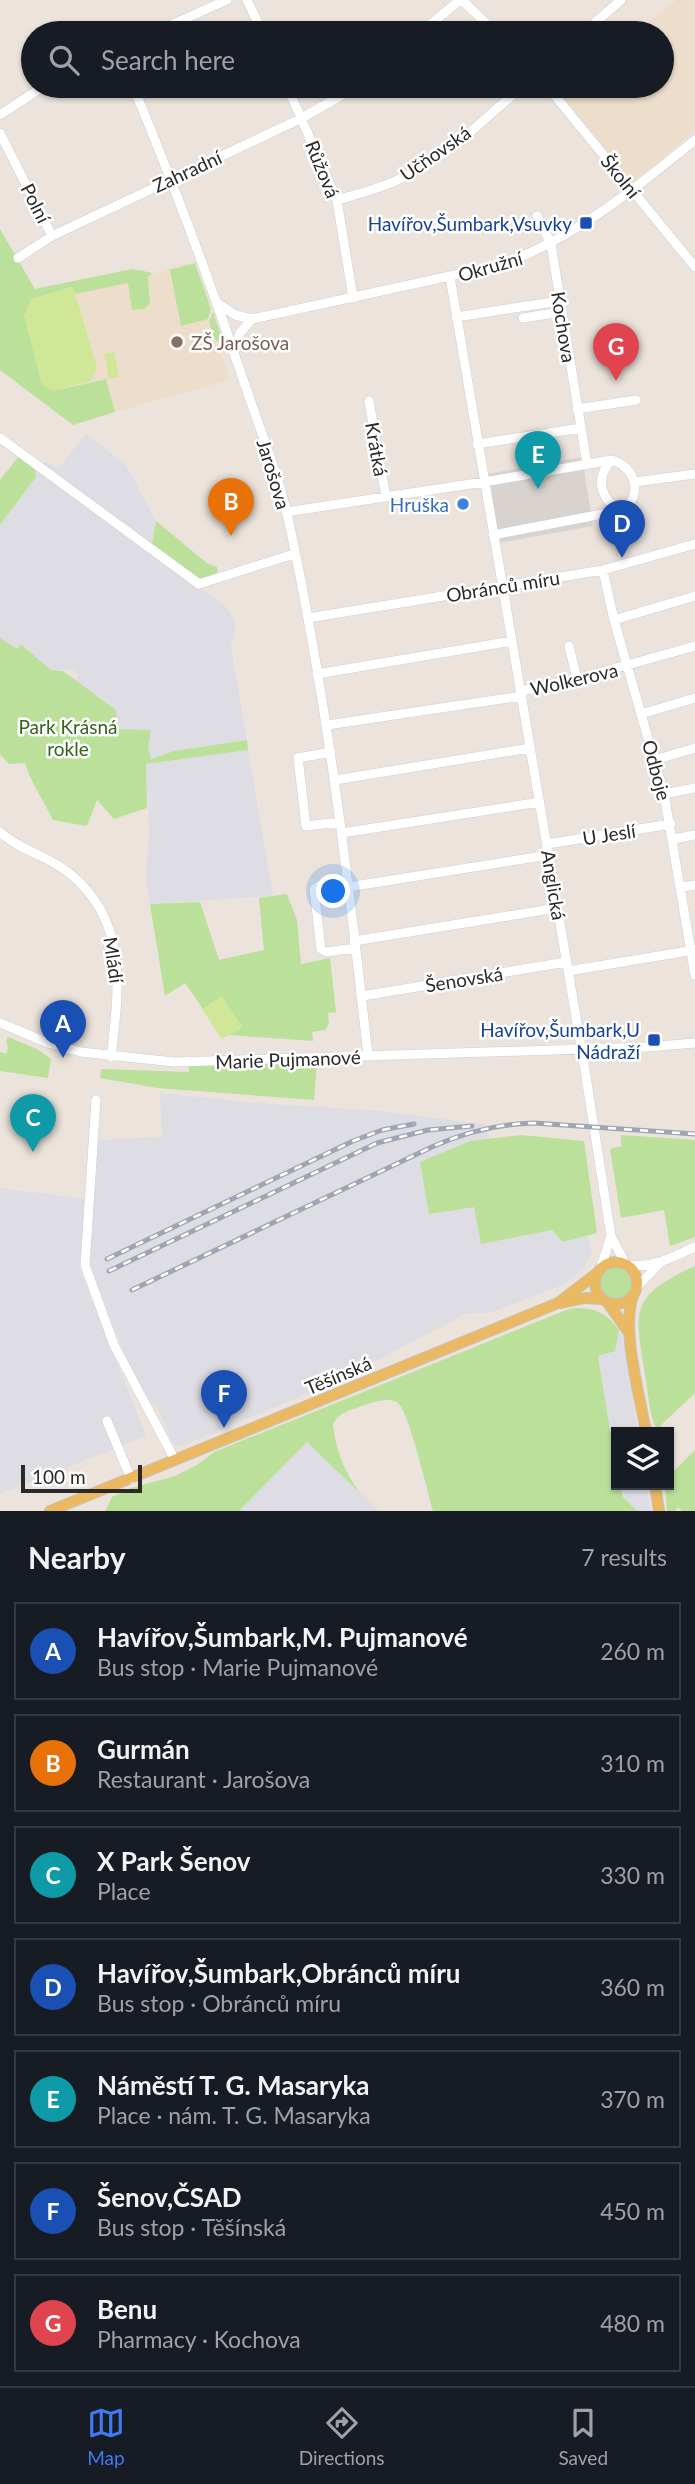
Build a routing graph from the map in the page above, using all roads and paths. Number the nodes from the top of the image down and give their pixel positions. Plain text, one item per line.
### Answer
1 (227, 0) edge
2 (247, 0) edge
3 (461, 0) edge
4 (621, 0) edge
5 (180, 21) edge
6 (257, 21) edge
7 (435, 21) edge
8 (483, 21) edge
9 (597, 21) edge
10 (26, 98) edge
11 (138, 98) edge
12 (293, 98) edge
13 (337, 98) edge
14 (509, 98) edge
15 (557, 98) edge
16 (0, 115) edge
17 (302, 118) junction
18 (0, 133) edge
19 (695, 140) edge
20 (172, 178) junction
21 (633, 191) junction
22 (337, 200) junction
23 (537, 215) dead end
24 (52, 236) junction
25 (551, 244) junction
26 (18, 258) dead end
27 (695, 267) edge
28 (450, 277) junction
29 (353, 298) junction
30 (559, 301) junction
31 (216, 302) junction
32 (561, 312) junction
33 (456, 317) junction
34 (523, 318) dead end
35 (252, 319) junction
36 (234, 351) junction
37 (636, 400) dead end
38 (369, 401) dead end
39 (577, 409) junction
40 (580, 428) junction
41 (0, 438) edge
42 (477, 444) junction
43 (612, 460) junction
44 (587, 464) junction
45 (695, 474) edge
46 (484, 482) junction
47 (635, 482) junction
48 (386, 497) junction
49 (623, 510) junction
50 (286, 512) junction
51 (493, 535) junction
52 (695, 544) edge
53 (294, 554) junction
54 (603, 570) junction
55 (502, 587) junction
56 (695, 596) edge
57 (308, 618) junction
58 (614, 620) junction
59 (512, 641) junction
60 (569, 646) dead end
61 (695, 646) edge
62 (627, 666) junction
63 (317, 674) junction
64 (577, 680) junction
65 (521, 694) junction
66 (695, 698) edge
67 (641, 714) junction
68 (327, 725) junction
69 (530, 748) junction
70 (695, 748) edge
71 (331, 752) junction
72 (654, 760) junction
73 (335, 780) junction
74 (695, 788) edge
75 (664, 794) junction
76 (540, 802) junction
77 (340, 822) junction
78 (671, 824) junction
79 (0, 832) edge
80 (342, 833) junction
81 (695, 835) edge
82 (673, 839) junction
83 (547, 844) junction
84 (549, 855) junction
85 (348, 884) junction
86 (695, 885) edge
87 (682, 887) junction
88 (557, 908) junction
89 (355, 945) junction
90 (693, 951) edge
91 (567, 967) junction
92 (695, 975) edge
93 (362, 996) junction
94 (0, 1023) edge
95 (695, 1043) edge
96 (582, 1049) junction
97 (368, 1056) junction
98 (111, 1057) junction
99 (96, 1100) dead end
100 (611, 1236) junction
101 (695, 1247) edge
102 (660, 1263) junction
103 (627, 1264) junction
104 (599, 1271) junction
105 (635, 1292) junction
106 (605, 1301) junction
107 (558, 1303) junction
108 (629, 1333) junction
109 (107, 1421) dead end
110 (645, 1427) edge
111 (175, 1460) junction
112 (131, 1479) junction
113 (655, 1490) edge
114 (50, 1511) edge
115 (659, 1511) edge

1 - 5 street
2 - 6 street
3 - 7 street
3 - 8 street
4 - 9 street
10 - 16 street
11 - 20 street, Jarošova
12 - 17 street, Růžová
13 - 17 street, Zahradní
14 - 22 street, Učňovská
15 - 21 street, Školní
17 - 20 street, Zahradní
17 - 22 street, Růžová
18 - 24 street, Polní
19 - 21 street, Okružní
20 - 24 street, Zahradní
20 - 31 street, Jarošova
21 - 25 street, Okružní
21 - 27 street, Školní
22 - 29 street, Růžová
23 - 25 street, Kochova
24 - 26 street, Zahradní
25 - 28 street, Okružní
25 - 30 street, Kochova
28 - 29 street, Okružní
28 - 33 street
29 - 35 street, Okružní
30 - 32 street, Kochova
30 - 33 street
31 - 35 street
31 - 36 street, Jarošova
32 - 34 street
32 - 39 street, Kochova
33 - 42 street
35 - 36 street
36 - 50 street, Jarošova
37 - 39 street
38 - 48 street, Krátká
39 - 40 street, Kochova
40 - 42 street
40 - 44 street, Kochova
41 - 53 street
42 - 46 street
43 - 44 street
43 - 47 street
43 - 49 street
44 - 46 street
45 - 47 street
46 - 48 street
46 - 51 street, Anglická
47 - 49 street
48 - 50 street
49 - 51 street
50 - 53 street, Jarošova
51 - 55 street, Anglická
52 - 54 street, Obránců míru
53 - 57 street, Jarošova
54 - 55 street, Obránců míru
54 - 58 street, Odboje
55 - 57 street, Obránců míru
55 - 59 street, Anglická
56 - 58 street
57 - 63 street, Jarošova
58 - 62 street, Odboje
59 - 63 street
59 - 65 street, Anglická
60 - 64 street
61 - 62 street, Wolkerova
62 - 64 street, Wolkerova
62 - 67 street, Odboje
63 - 68 street, Jarošova
64 - 65 street, Wolkerova
65 - 68 street, Wolkerova
65 - 69 street, Anglická
66 - 67 street
67 - 72 street, Odboje
68 - 71 street, Jarošova
69 - 73 street
69 - 76 street, Anglická
70 - 72 street
71 - 73 street, Jarošova
71 - 77 street
72 - 75 street, Odboje
73 - 77 street, Jarošova
74 - 75 street
75 - 78 street, Odboje
76 - 80 street
76 - 83 street, Anglická
77 - 80 street, Jarošova
78 - 82 street, Odboje
78 - 83 street, U Jeslí
79 - 98 street, Mládí
80 - 85 street, Jarošova
81 - 82 street
82 - 87 street, Odboje
83 - 84 street, Anglická
84 - 85 street
84 - 88 street, Anglická
85 - 89 street, Jarošova
85 - 89 street
86 - 87 street
87 - 90 street, Odboje
88 - 89 street
88 - 91 street, Anglická
89 - 93 street, Jarošova
90 - 91 street, Šenovská
90 - 92 street, Odboje
91 - 93 street, Šenovská
91 - 96 street, Anglická
93 - 97 street, Jarošova
94 - 98 street, Marie Pujmanové
95 - 96 street, Marie Pujmanové
96 - 97 street, Marie Pujmanové
96 - 100 street, Anglická
97 - 98 street, Marie Pujmanové
99 - 111 street
100 - 103 street, Anglická
100 - 104 street, Anglická
101 - 102 street
102 - 103 street
102 - 105 street
103 - 104 main road
103 - 105 main road
104 - 106 main road
104 - 107 main road, Těšínská
105 - 106 main road
105 - 108 main road
106 - 107 main road, Těšínská
106 - 108 main road
107 - 111 main road, Těšínská
108 - 110 main road
109 - 112 street
111 - 112 main road, Těšínská
112 - 114 main road, Těšínská
113 - 115 main road

